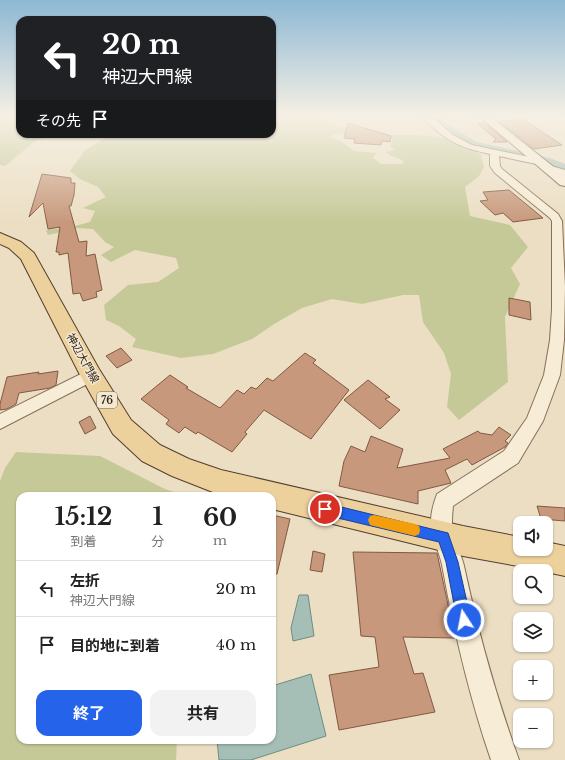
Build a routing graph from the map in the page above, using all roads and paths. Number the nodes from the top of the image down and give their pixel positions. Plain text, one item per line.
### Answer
1 (529, 152) edge
2 (494, 153) joint
3 (541, 162) junction
4 (565, 173) edge
5 (565, 182) edge
6 (0, 238) edge
7 (91, 375) junction
8 (0, 422) edge
9 (257, 492) edge
10 (276, 497) edge
11 (443, 537) junction
12 (565, 561) edge
13 (505, 760) edge

1 - 3 main road
2 - 3 street
2 - 11 street
3 - 4 street
3 - 5 main road
6 - 7 main road, 神辺大門線 / 76
7 - 8 street
7 - 9 main road, 神辺大門線 / 76
10 - 11 main road, 神辺大門線 / 76
11 - 12 main road, 神辺大門線 / 76
11 - 13 street

